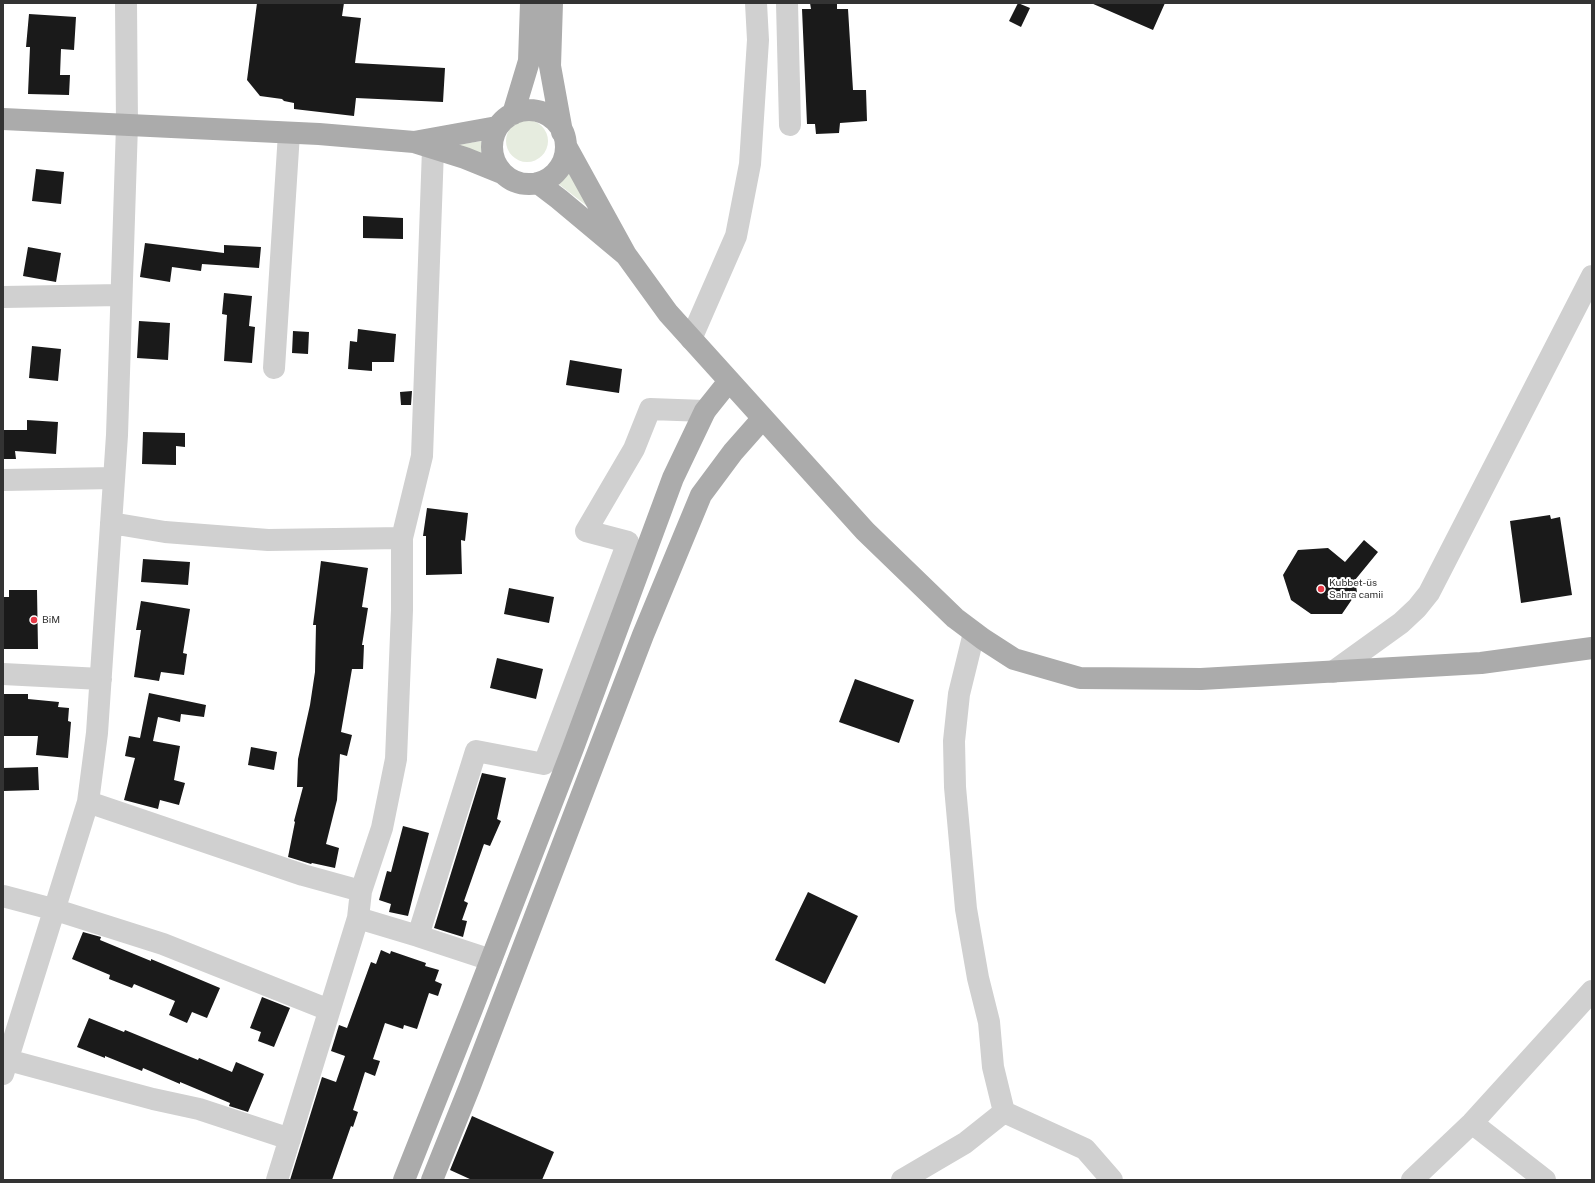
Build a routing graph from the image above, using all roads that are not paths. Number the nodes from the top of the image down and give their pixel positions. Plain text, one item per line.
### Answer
1 (126, 3) edge
2 (531, 3) edge
3 (552, 3) edge
4 (756, 3) edge
5 (787, 3) edge
6 (3, 118) edge
7 (505, 120) junction
8 (127, 125) junction
9 (790, 125) dead end
10 (289, 133) junction
11 (564, 139) junction
12 (424, 145) junction
13 (502, 173) junction
14 (538, 183) junction
15 (626, 255) junction
16 (1592, 276) edge
17 (121, 294) junction
18 (3, 297) edge
19 (691, 339) junction
20 (274, 368) dead end
21 (729, 381) junction
22 (705, 411) junction
23 (763, 418) junction
24 (114, 478) junction
25 (3, 480) edge
26 (111, 523) junction
27 (402, 538) junction
28 (974, 633) junction
29 (1592, 648) edge
30 (1333, 672) junction
31 (3, 674) edge
32 (101, 679) junction
33 (88, 802) junction
34 (361, 891) junction
35 (3, 896) edge
36 (56, 910) junction
37 (358, 918) junction
38 (418, 936) junction
39 (491, 960) junction
40 (1592, 991) edge
41 (329, 1010) junction
42 (6, 1067) edge
43 (1004, 1112) junction
44 (1472, 1123) junction
45 (290, 1139) junction
46 (277, 1180) edge
47 (404, 1180) edge
48 (432, 1180) edge
49 (902, 1180) edge
50 (1112, 1180) edge
51 (1412, 1180) edge
52 (1545, 1180) edge

1 - 8 street
2 - 7 main road
3 - 11 main road
4 - 19 street
5 - 9 street
6 - 8 main road
7 - 11 main road
7 - 12 main road
7 - 13 main road
8 - 10 main road
8 - 17 street
10 - 12 main road
10 - 20 street
11 - 14 main road
11 - 15 main road
12 - 13 main road
12 - 27 street
13 - 14 main road
14 - 15 main road
15 - 19 main road
16 - 30 street
17 - 18 street
17 - 24 street
19 - 21 main road
21 - 22 main road
21 - 23 main road
22 - 38 street
22 - 39 main road
23 - 28 main road
23 - 48 main road
24 - 25 street
24 - 26 street
26 - 27 street
26 - 32 street
27 - 34 street
28 - 30 main road
28 - 43 street
29 - 30 main road
31 - 32 street
32 - 33 street
33 - 34 street
33 - 36 street
34 - 37 street
35 - 36 street
36 - 41 street
36 - 42 street
37 - 38 street
37 - 41 street
38 - 39 street
39 - 47 main road
40 - 44 street
41 - 45 street
42 - 45 street
43 - 49 street
43 - 50 street
44 - 51 street
44 - 52 street
45 - 46 street

